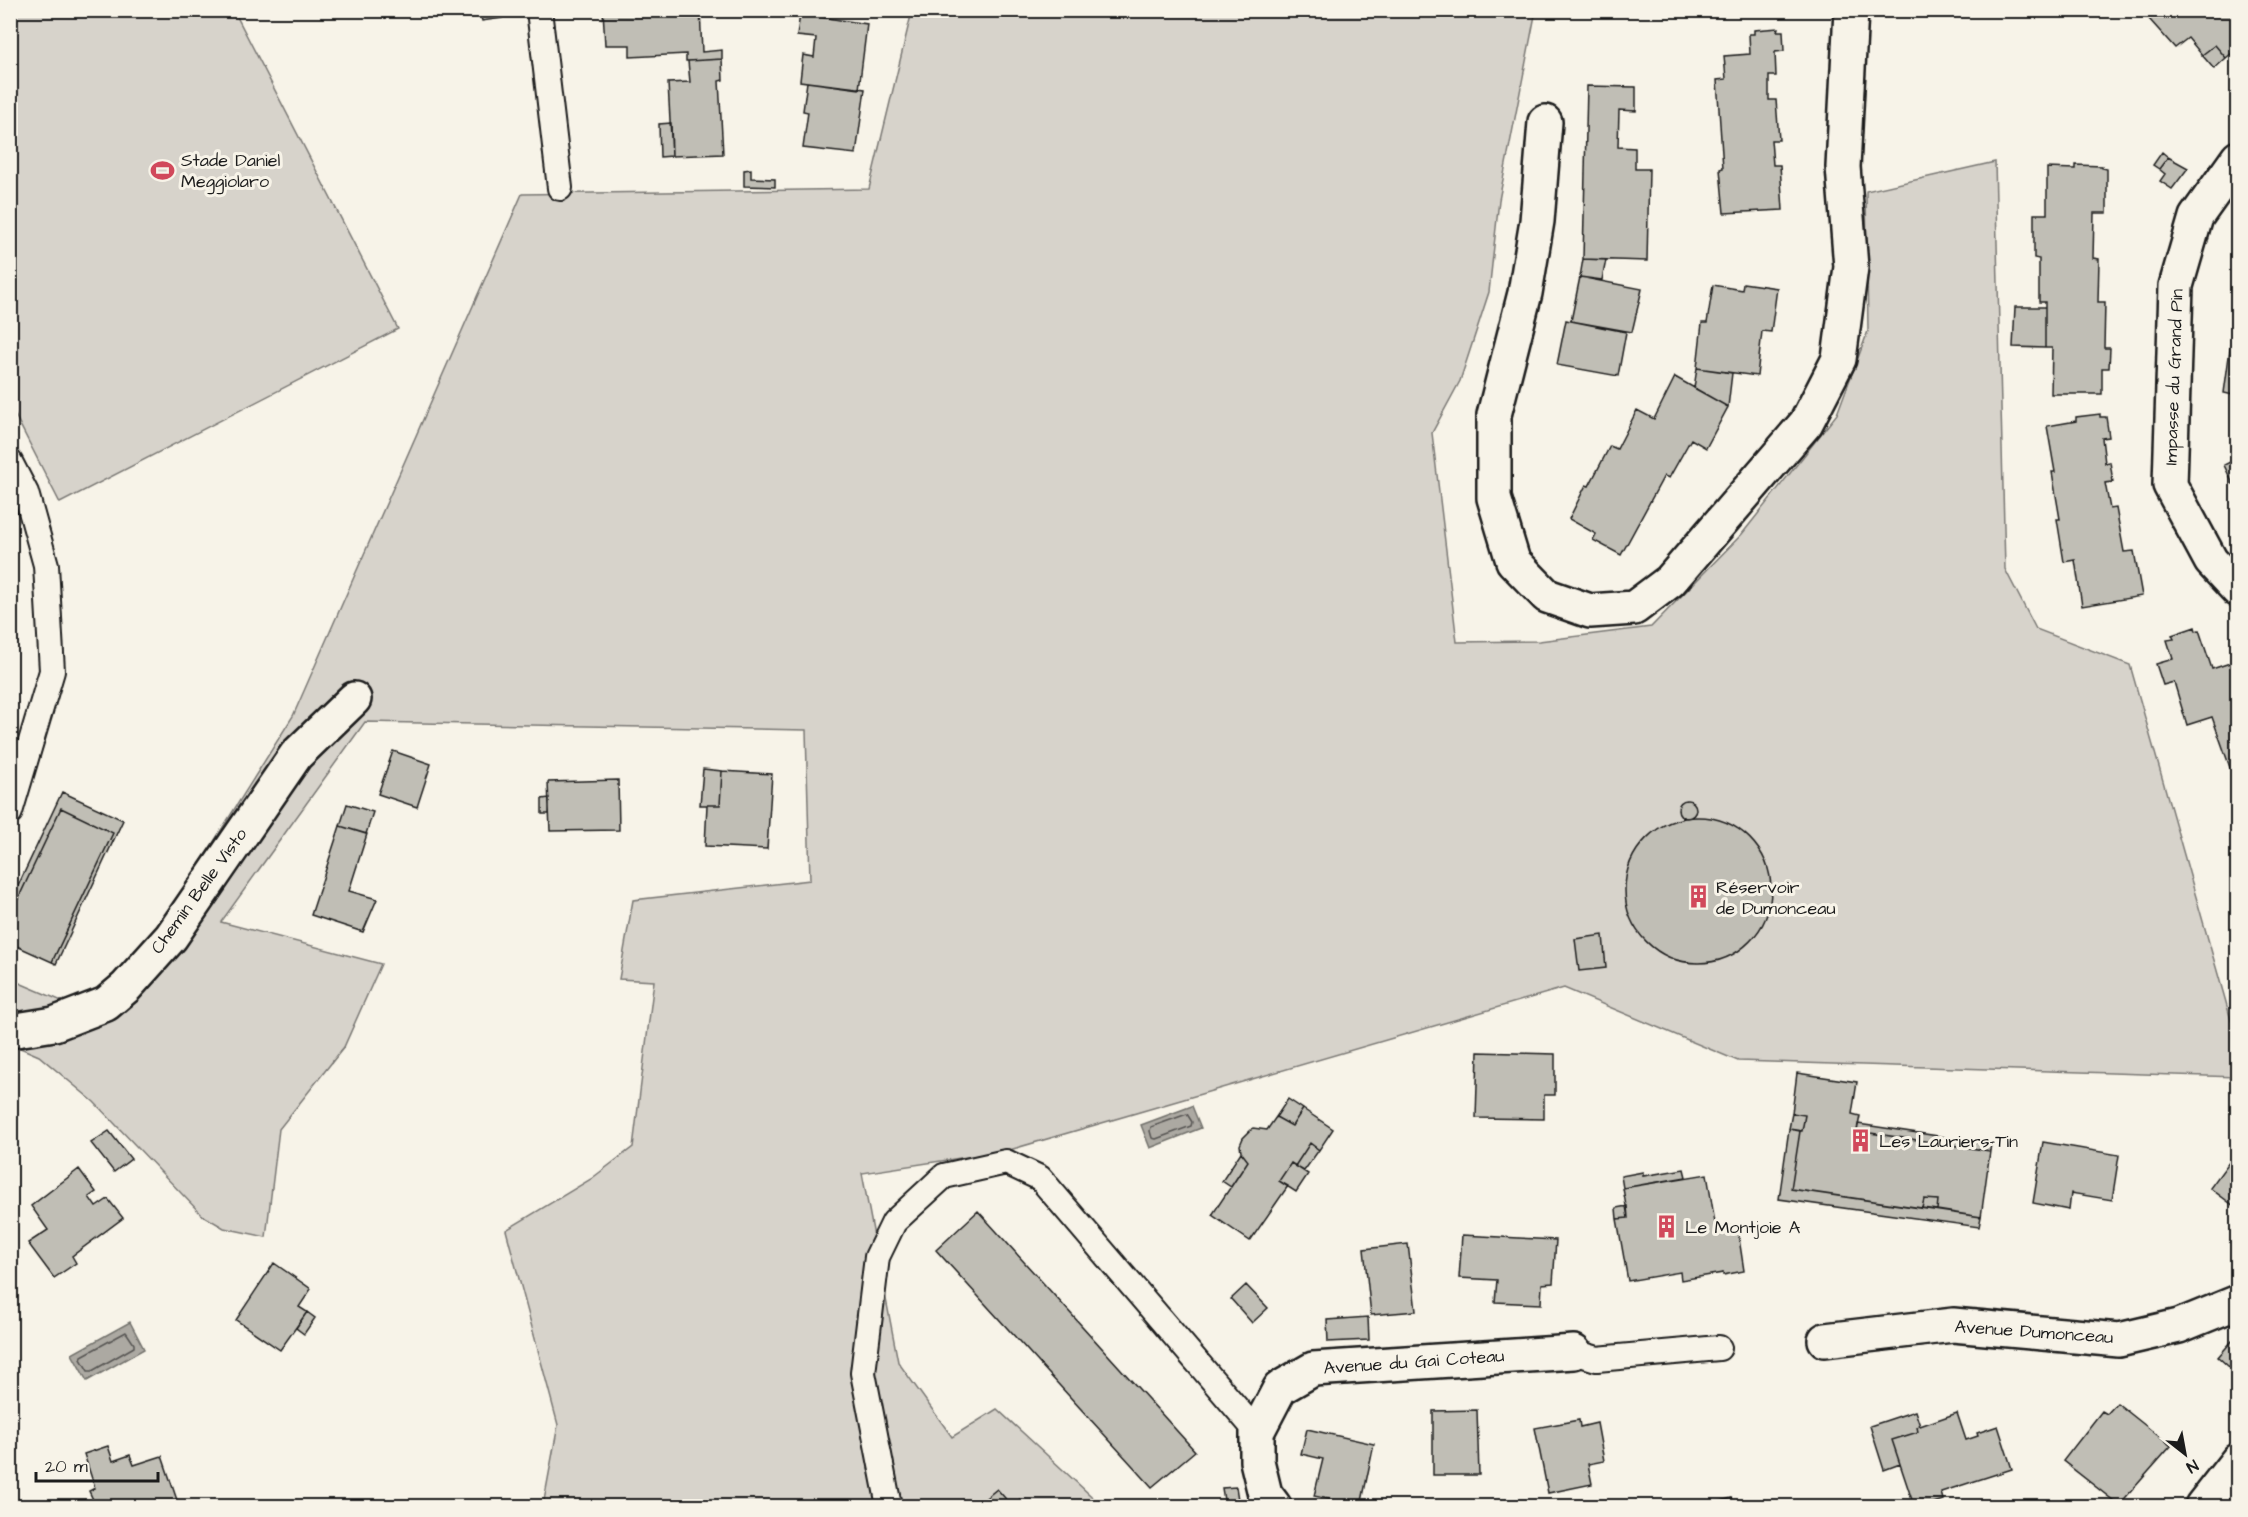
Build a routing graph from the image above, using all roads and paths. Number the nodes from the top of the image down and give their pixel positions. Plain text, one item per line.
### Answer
1 (539, 10) edge
2 (1851, 10) edge
3 (1545, 123) dead end
4 (2238, 158) edge
5 (560, 188) dead end
6 (10, 462) edge
7 (2238, 590) edge
8 (354, 699) dead end
9 (10, 812) edge
10 (10, 1032) edge
11 (2238, 1302) edge
12 (1825, 1340) dead end
13 (1719, 1348) dead end
14 (1574, 1352) joint
15 (1257, 1432) junction
16 (2238, 1460) edge
17 (889, 1506) edge
18 (1274, 1506) edge
19 (2202, 1506) edge

1 - 5 lane
2 - 3 street
4 - 7 street, Impasse du Grand Pin
6 - 9 lane
8 - 10 street, Chemin Belle Visto
11 - 12 street, Avenue Dumonceau
13 - 14 lane
14 - 15 street, Avenue du Gai Coteau
15 - 17 lane
15 - 18 street, Avenue du Gai Coteau
16 - 19 street

